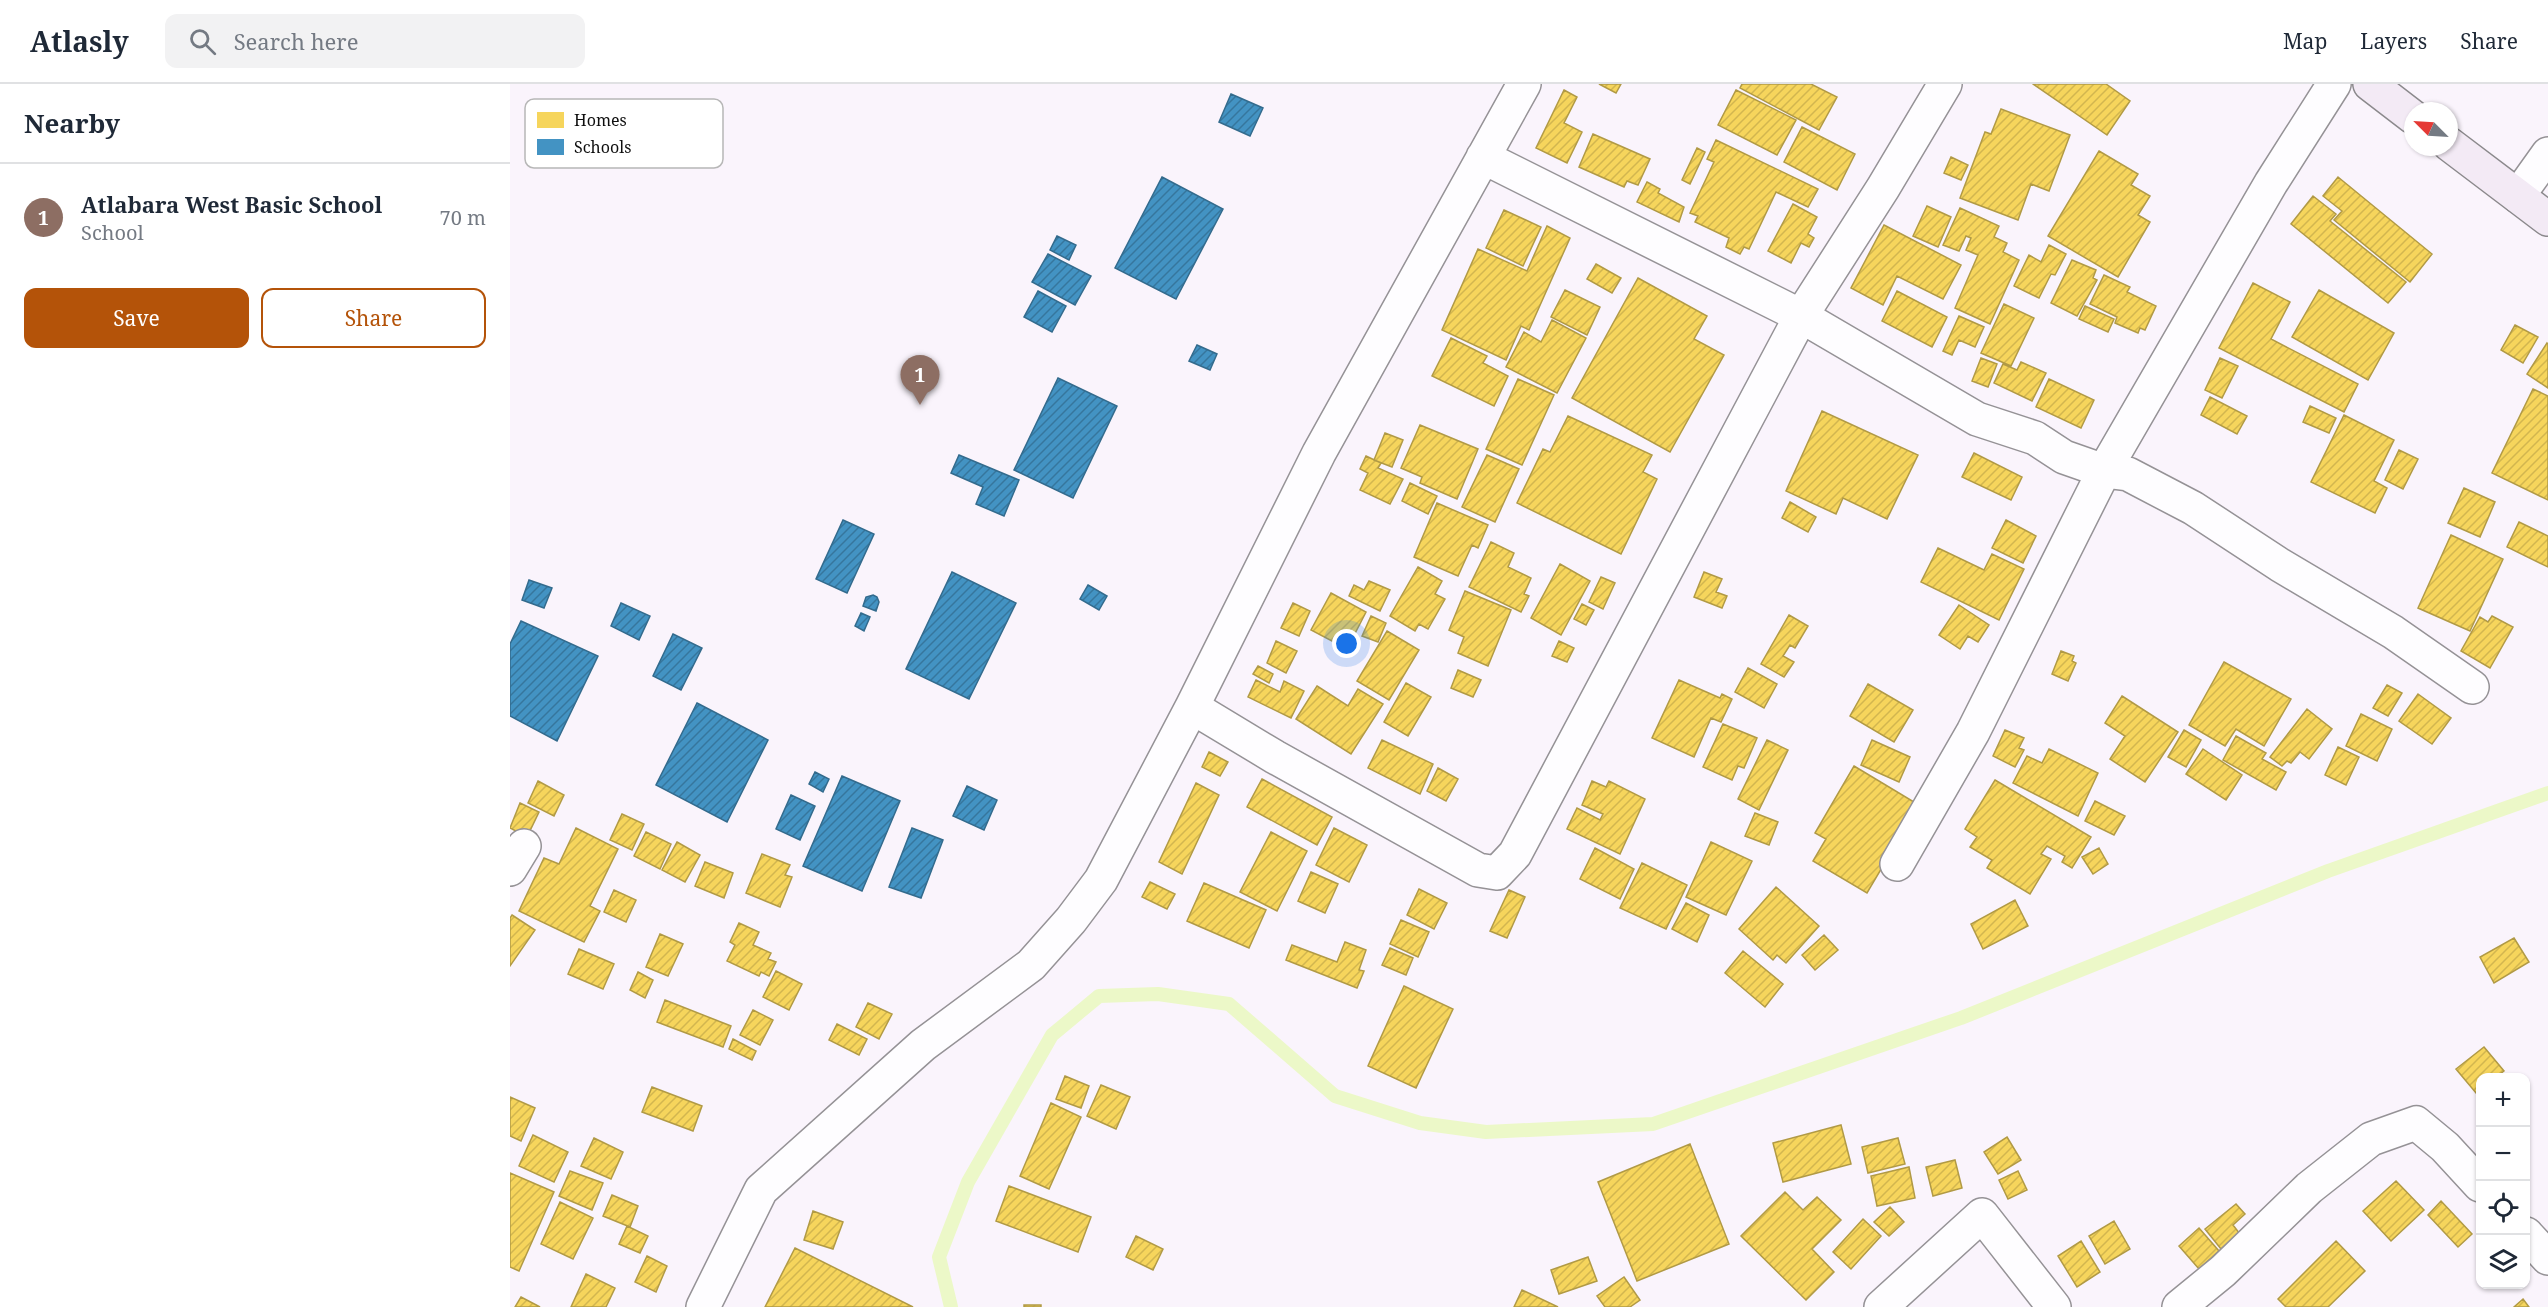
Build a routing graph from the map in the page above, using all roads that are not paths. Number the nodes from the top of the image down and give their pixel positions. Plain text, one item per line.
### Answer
1 (1524, 84) edge
2 (1945, 84) edge
3 (2334, 84) edge
4 (2370, 84) edge
5 (2404, 110) edge
6 (2458, 151) edge
7 (2548, 154) edge
8 (1484, 157) junction
9 (2518, 196) junction
10 (2548, 219) edge
11 (1801, 316) junction
12 (2104, 471) junction
13 (2472, 687) dead end
14 (1192, 707) junction
15 (1898, 864) dead end
16 (2477, 1181) edge
17 (2527, 1235) edge
18 (2548, 1258) edge
19 (703, 1307) edge
20 (1881, 1307) edge
21 (2054, 1307) edge
22 (2179, 1307) edge

1 - 8 street
2 - 11 street
3 - 12 street
4 - 5 main road
6 - 9 main road
7 - 9 street
8 - 11 street
8 - 14 street
9 - 10 main road
11 - 12 street
11 - 14 street
12 - 13 street
12 - 15 street
14 - 19 street
16 - 22 street
17 - 18 street
20 - 21 street

